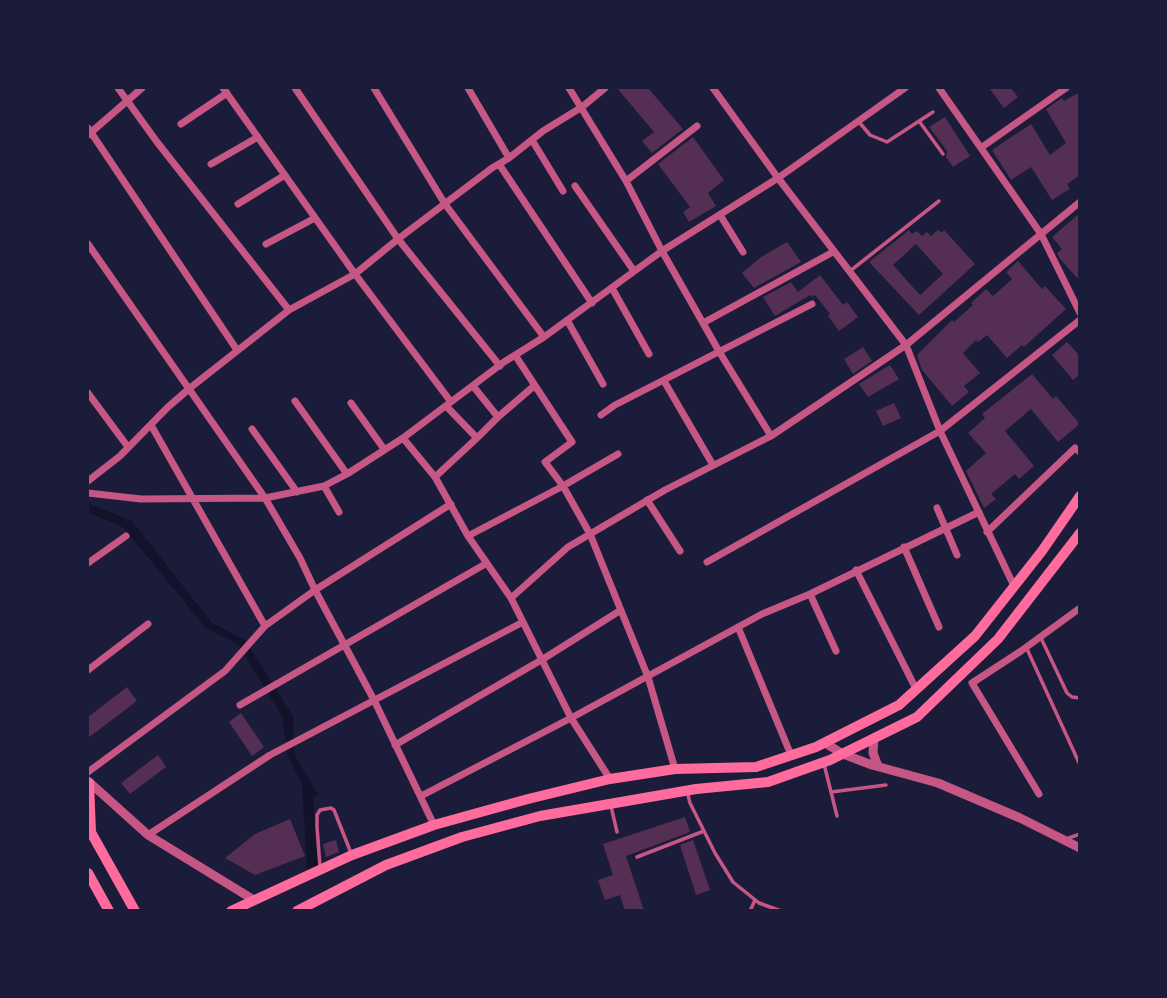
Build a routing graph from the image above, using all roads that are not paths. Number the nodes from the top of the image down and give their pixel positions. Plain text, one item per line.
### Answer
1 (118, 88) edge
2 (142, 88) edge
3 (295, 88) edge
4 (374, 88) edge
5 (468, 88) edge
6 (569, 88) edge
7 (605, 88) edge
8 (713, 88) edge
9 (905, 88) edge
10 (939, 88) edge
11 (1066, 88) edge
12 (225, 90) edge
13 (128, 100) junction
14 (582, 107) junction
15 (933, 112) dead end
16 (858, 120) junction
17 (919, 121) junction
18 (181, 124) dead end
19 (698, 126) dead end
20 (89, 132) edge
21 (258, 137) junction
22 (532, 140) junction
23 (982, 147) junction
24 (943, 154) dead end
25 (509, 158) junction
26 (211, 164) dead end
27 (499, 164) junction
28 (285, 175) junction
29 (778, 178) junction
30 (626, 181) junction
31 (575, 186) dead end
32 (563, 191) dead end
33 (939, 201) dead end
34 (1080, 202) edge
35 (238, 204) dead end
36 (444, 204) junction
37 (720, 215) junction
38 (315, 218) junction
39 (1041, 234) junction
40 (398, 239) junction
41 (88, 244) edge
42 (266, 244) dead end
43 (662, 251) junction
44 (743, 252) dead end
45 (833, 252) junction
46 (634, 271) junction
47 (849, 272) junction
48 (355, 275) junction
49 (612, 288) junction
50 (592, 303) junction
51 (812, 304) dead end
52 (289, 310) junction
53 (1080, 313) edge
54 (567, 320) junction
55 (1080, 320) edge
56 (703, 323) junction
57 (544, 337) junction
58 (905, 345) junction
59 (237, 350) junction
60 (720, 353) junction
61 (649, 354) dead end
62 (515, 355) junction
63 (500, 366) junction
64 (664, 381) junction
65 (603, 384) dead end
66 (473, 386) junction
67 (534, 386) junction
68 (190, 388) junction
69 (88, 393) edge
70 (295, 401) dead end
71 (351, 403) dead end
72 (448, 404) junction
73 (601, 415) dead end
74 (498, 417) junction
75 (151, 425) junction
76 (253, 429) dead end
77 (940, 431) junction
78 (771, 436) junction
79 (403, 438) junction
80 (477, 438) junction
81 (128, 447) junction
82 (384, 449) junction
83 (1080, 452) edge
84 (618, 454) dead end
85 (713, 465) junction
86 (347, 474) junction
87 (435, 477) junction
88 (88, 481) edge
89 (324, 485) junction
90 (563, 486) junction
91 (298, 492) junction
92 (88, 493) edge
93 (1080, 496) edge
94 (194, 498) junction
95 (265, 498) junction
96 (647, 500) junction
97 (451, 504) junction
98 (937, 508) dead end
99 (339, 512) dead end
100 (979, 512) junction
101 (945, 528) junction
102 (987, 532) junction
103 (1080, 533) edge
104 (590, 534) junction
105 (126, 536) dead end
106 (468, 536) junction
107 (904, 547) junction
108 (680, 551) dead end
109 (957, 555) dead end
110 (706, 562) dead end
111 (88, 563) edge
112 (487, 563) junction
113 (856, 570) junction
114 (1014, 586) junction
115 (314, 590) junction
116 (810, 594) junction
117 (511, 598) junction
118 (1080, 608) edge
119 (621, 610) junction
120 (523, 622) junction
121 (148, 624) dead end
122 (265, 626) junction
123 (738, 627) junction
124 (939, 627) dead end
125 (1040, 637) junction
126 (343, 644) junction
127 (1026, 648) junction
128 (836, 651) dead end
129 (543, 659) junction
130 (88, 670) edge
131 (961, 674) junction
132 (648, 677) junction
133 (972, 683) junction
134 (916, 689) junction
135 (1080, 698) edge
136 (374, 700) junction
137 (240, 705) dead end
138 (571, 718) junction
139 (874, 738) junction
140 (825, 743) junction
141 (395, 745) junction
142 (843, 754) junction
143 (791, 755) junction
144 (824, 762) junction
145 (1080, 765) edge
146 (878, 766) junction
147 (675, 769) junction
148 (88, 778) edge
149 (610, 779) junction
150 (886, 785) dead end
151 (686, 790) junction
152 (831, 792) junction
153 (1039, 794) dead end
154 (421, 796) junction
155 (610, 804) junction
156 (836, 816) dead end
157 (434, 825) junction
158 (90, 831) edge
159 (704, 831) junction
160 (617, 832) dead end
161 (1080, 834) edge
162 (148, 835) junction
163 (1064, 840) junction
164 (1080, 848) edge
165 (352, 855) junction
166 (637, 857) dead end
167 (320, 869) junction
168 (88, 873) edge
169 (254, 900) junction
170 (755, 900) junction
171 (297, 910) edge
172 (109, 911) edge
173 (135, 911) edge
174 (231, 911) edge
175 (750, 911) edge
176 (781, 911) edge

1 - 13 street
2 - 13 street
3 - 40 street
4 - 36 street
5 - 25 street
6 - 14 street
7 - 14 street
8 - 29 street
9 - 16 street
10 - 23 street
11 - 23 street
12 - 18 street
12 - 21 street
13 - 20 street
13 - 52 street
14 - 22 street
14 - 30 street
15 - 17 lane
16 - 17 lane
16 - 29 street
17 - 24 lane
19 - 30 street
20 - 59 street
21 - 26 street
21 - 28 street
22 - 25 street
22 - 32 street
23 - 39 street
25 - 27 street
27 - 36 street
27 - 50 street
28 - 35 street
28 - 38 street
29 - 37 street
29 - 45 street
30 - 43 street
31 - 46 street
33 - 47 lane
34 - 39 street
36 - 40 street
36 - 57 street
37 - 43 street
37 - 44 street
38 - 42 street
38 - 48 street
39 - 53 street
39 - 58 street
40 - 48 street
40 - 63 street
41 - 68 street
43 - 46 street
43 - 56 street
45 - 47 street
45 - 56 street
46 - 49 street
47 - 58 street
48 - 52 street
48 - 72 street
49 - 50 street
49 - 61 street
50 - 54 street
51 - 60 street
52 - 59 street
54 - 57 street
54 - 65 street
55 - 77 street
56 - 60 street
57 - 62 street
58 - 77 street
58 - 78 street
59 - 68 street
60 - 64 street
60 - 78 street
62 - 63 street
62 - 67 street
63 - 66 street
64 - 73 street
64 - 85 street
66 - 72 street
66 - 74 street
67 - 74 street
67 - 90 street
68 - 75 street
68 - 95 street
69 - 81 street
70 - 86 street
71 - 82 street
72 - 79 street
72 - 80 street
74 - 80 street
75 - 81 street
75 - 94 street
76 - 91 street
77 - 100 street
77 - 110 street
78 - 85 street
79 - 82 street
79 - 87 street
80 - 87 street
81 - 88 street
82 - 86 street
83 - 102 street
84 - 90 street
85 - 96 street
86 - 89 street
87 - 97 street
89 - 91 street
89 - 99 street
90 - 104 street
90 - 106 street
91 - 95 street
92 - 94 street
93 - 114 main road
94 - 95 street
94 - 122 street
95 - 115 street
96 - 104 street
96 - 108 street
97 - 106 street
97 - 115 street
98 - 101 street
100 - 101 street
100 - 102 street
101 - 107 street
101 - 109 street
102 - 114 street
103 - 131 main road
104 - 117 street
104 - 119 street
105 - 111 street
106 - 112 street
107 - 113 street
107 - 124 street
112 - 117 street
112 - 126 street
113 - 116 street
113 - 134 street
114 - 134 main road
115 - 122 street
115 - 126 street
116 - 123 street
116 - 128 street
117 - 120 street
118 - 125 street
119 - 129 street
119 - 132 street
120 - 129 street
120 - 136 street
121 - 130 street
122 - 148 street
123 - 132 street
123 - 143 street
125 - 127 street
125 - 135 lane
126 - 136 street
126 - 137 street
127 - 133 street
127 - 145 lane
129 - 138 street
129 - 141 street
131 - 133 street
131 - 139 main road
132 - 138 street
132 - 147 street
133 - 153 street
134 - 140 main road
136 - 141 street
136 - 162 street
138 - 149 street
138 - 154 street
139 - 142 main road
139 - 146 street
140 - 142 street
140 - 143 main road
141 - 154 street
142 - 144 main road
142 - 146 street
143 - 147 main road
144 - 151 main road
144 - 152 lane
146 - 163 street
147 - 149 main road
148 - 158 main road
148 - 162 street
149 - 157 main road
150 - 152 lane
151 - 155 main road
151 - 159 lane
152 - 156 lane
154 - 157 street
155 - 160 lane
155 - 171 main road
157 - 165 main road
158 - 173 main road
159 - 166 lane
159 - 170 lane
161 - 163 lane
162 - 169 street
163 - 164 street
165 - 167 main road
165 - 167 lane
167 - 169 main road
168 - 172 main road
169 - 174 main road
170 - 175 lane
170 - 176 lane

